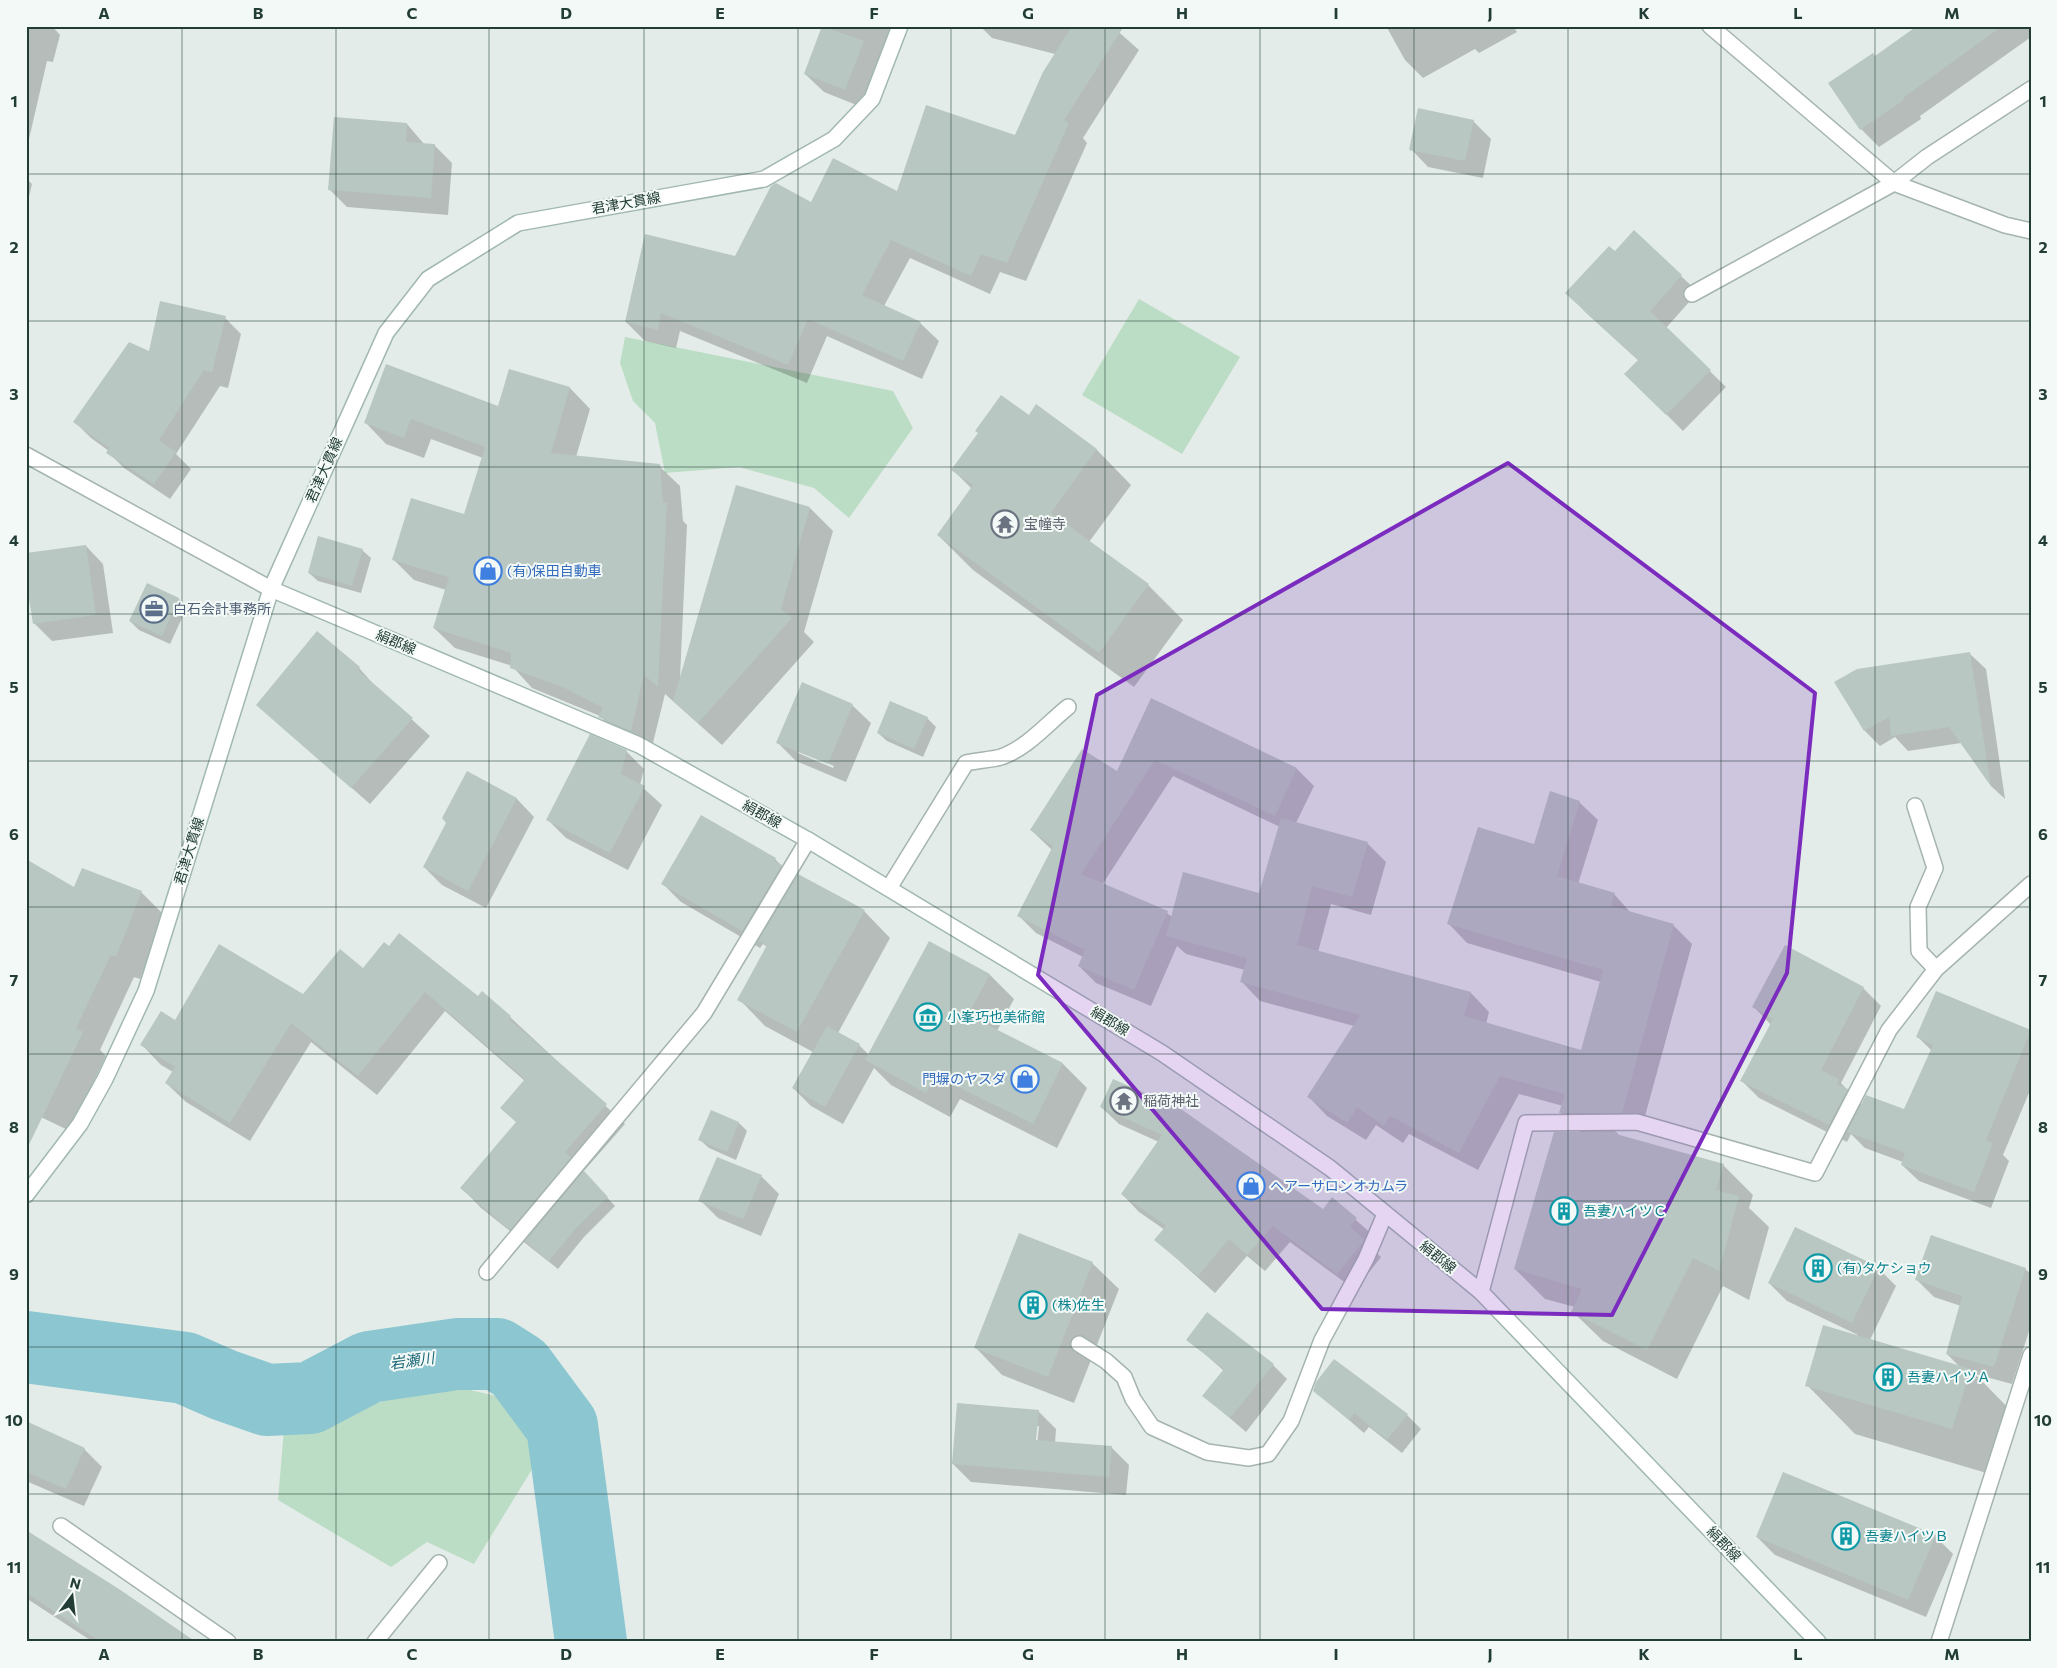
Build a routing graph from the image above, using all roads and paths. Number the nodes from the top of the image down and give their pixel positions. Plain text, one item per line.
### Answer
1 (900, 26) edge
2 (1710, 26) edge
3 (2031, 89) edge
4 (1894, 183) junction
5 (2031, 231) edge
6 (1692, 294) dead end
7 (26, 454) edge
8 (271, 589) junction
9 (1068, 708) dead end
10 (1915, 806) dead end
11 (808, 840) junction
12 (2031, 884) edge
13 (889, 888) junction
14 (1936, 969) junction
15 (26, 1195) edge
16 (1385, 1214) junction
17 (487, 1272) dead end
18 (1481, 1292) junction
19 (1079, 1344) dead end
20 (2031, 1355) edge
21 (61, 1526) dead end
22 (439, 1563) dead end
23 (228, 1642) edge
24 (375, 1642) edge
25 (1818, 1642) edge
26 (1939, 1642) edge

1 - 8 main road, 君津大貫線
2 - 4 main road
3 - 4 main road
4 - 5 main road
4 - 6 main road
7 - 8 main road, 絹郡線
8 - 11 main road, 絹郡線
8 - 15 main road, 君津大貫線
9 - 13 main road
10 - 14 main road
11 - 13 main road, 絹郡線
11 - 17 main road
12 - 14 main road
13 - 16 main road, 絹郡線
14 - 18 main road
16 - 18 main road, 絹郡線
16 - 19 main road
18 - 25 main road, 絹郡線
20 - 26 main road
21 - 23 main road
22 - 24 main road

